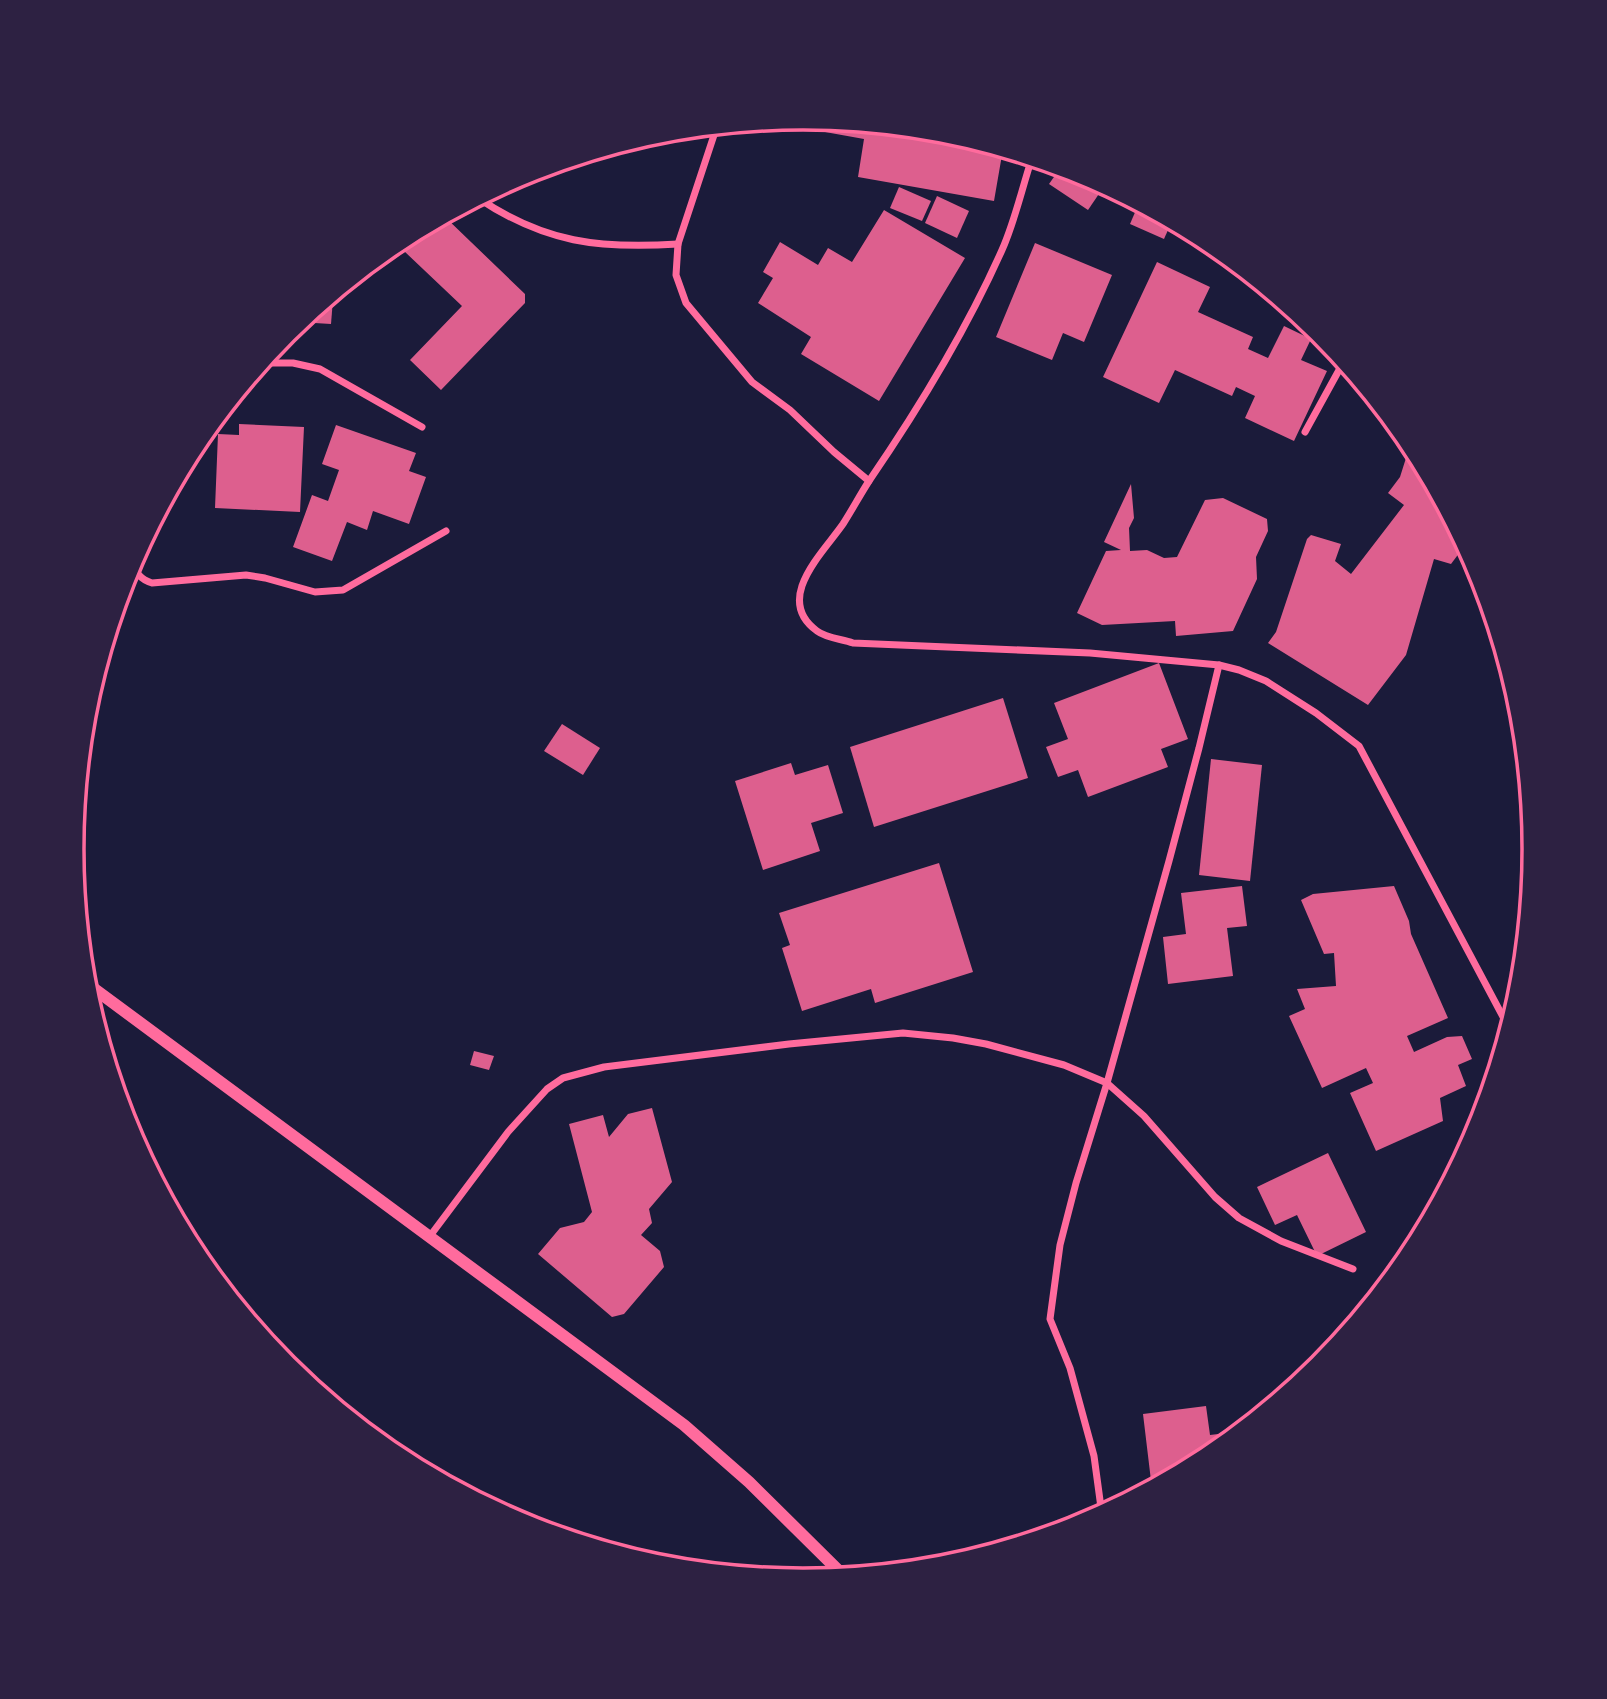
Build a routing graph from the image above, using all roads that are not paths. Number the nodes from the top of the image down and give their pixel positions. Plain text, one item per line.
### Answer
1 (714, 136) edge
2 (1029, 166) edge
3 (487, 203) edge
4 (678, 244) junction
5 (274, 363) edge
6 (1339, 370) edge
7 (422, 427) dead end
8 (1305, 432) dead end
9 (869, 481) junction
10 (446, 531) dead end
11 (139, 575) edge
12 (1219, 665) junction
13 (99, 992) edge
14 (1503, 1016) edge
15 (1107, 1083) junction
16 (430, 1236) junction
17 (1353, 1269) dead end
18 (1100, 1505) edge
19 (835, 1568) edge

1 - 4 street
2 - 9 street
3 - 4 street
4 - 9 street
5 - 7 street
6 - 8 street
9 - 12 street
10 - 11 street
12 - 14 street
12 - 15 street
13 - 16 street
15 - 16 street
15 - 17 street
15 - 18 street
16 - 19 street

